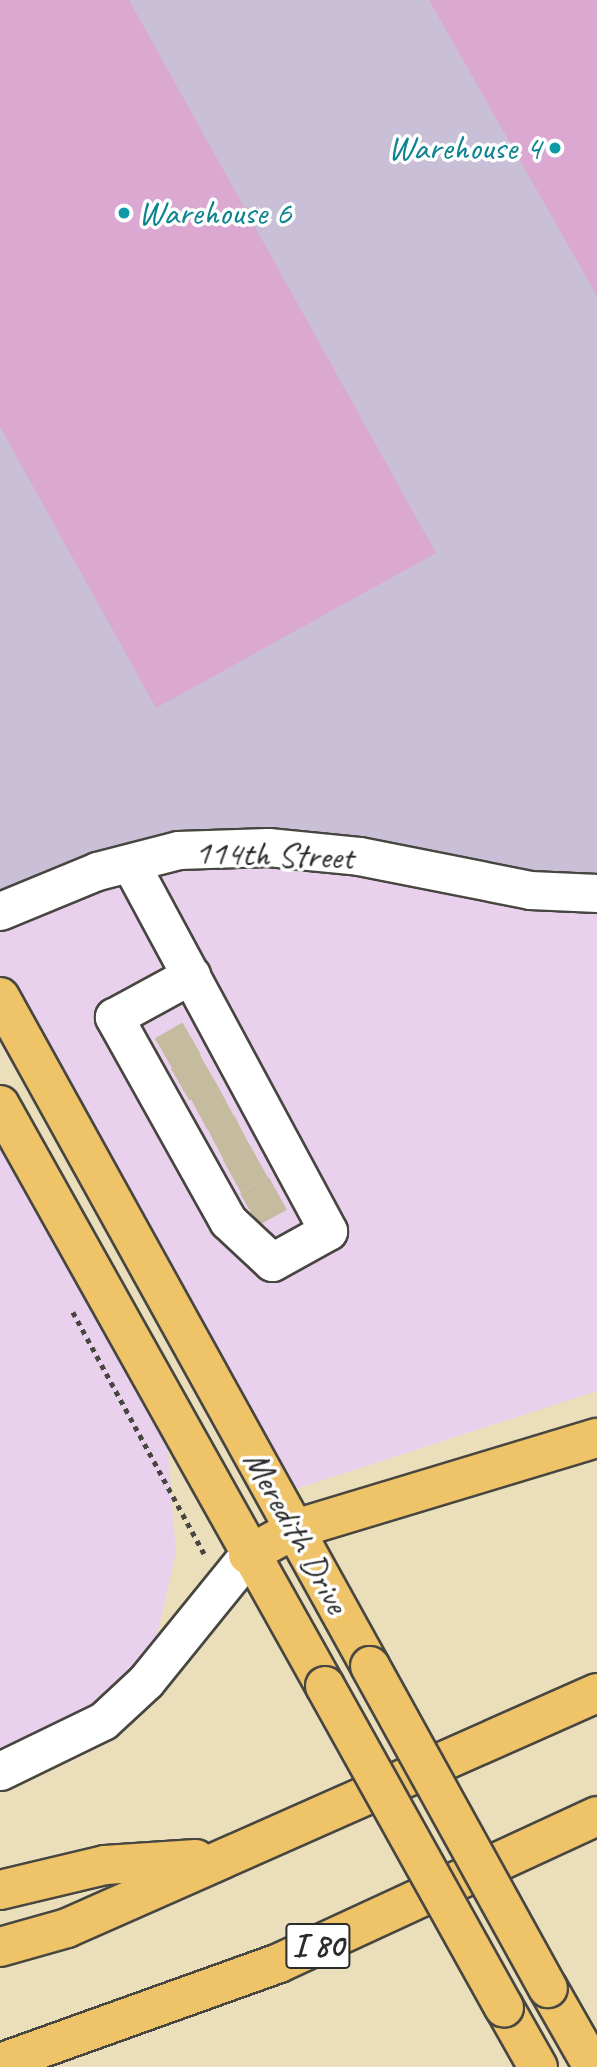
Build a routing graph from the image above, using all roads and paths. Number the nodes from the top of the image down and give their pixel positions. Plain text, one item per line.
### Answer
1 (130, 863) junction
2 (597, 893) edge
3 (0, 911) edge
4 (191, 975) junction
5 (0, 997) edge
6 (0, 1105) edge
7 (212, 1107) junction
8 (66, 1298) dead end
9 (597, 1438) edge
10 (295, 1529) junction
11 (235, 1568) junction
12 (597, 1693) edge
13 (0, 1772) edge
14 (597, 1816) edge
15 (219, 1858) junction
16 (0, 1890) edge
17 (0, 1947) edge
18 (16, 2061) edge
19 (538, 2067) edge
20 (593, 2067) edge

1 - 2 street, 114th Street
1 - 3 street, 114th Street
1 - 4 street
4 - 7 street
4 - 7 street
5 - 10 main road, Meredith Drive
6 - 11 main road, Meredith Drive
7 - 7 street
8 - 11 path
9 - 10 main road
10 - 11 main road
10 - 20 main road, Meredith Drive, bridge
11 - 13 street
11 - 19 main road, Meredith Drive, bridge
12 - 15 main road
14 - 18 main road, I 80
15 - 16 main road
15 - 17 main road

